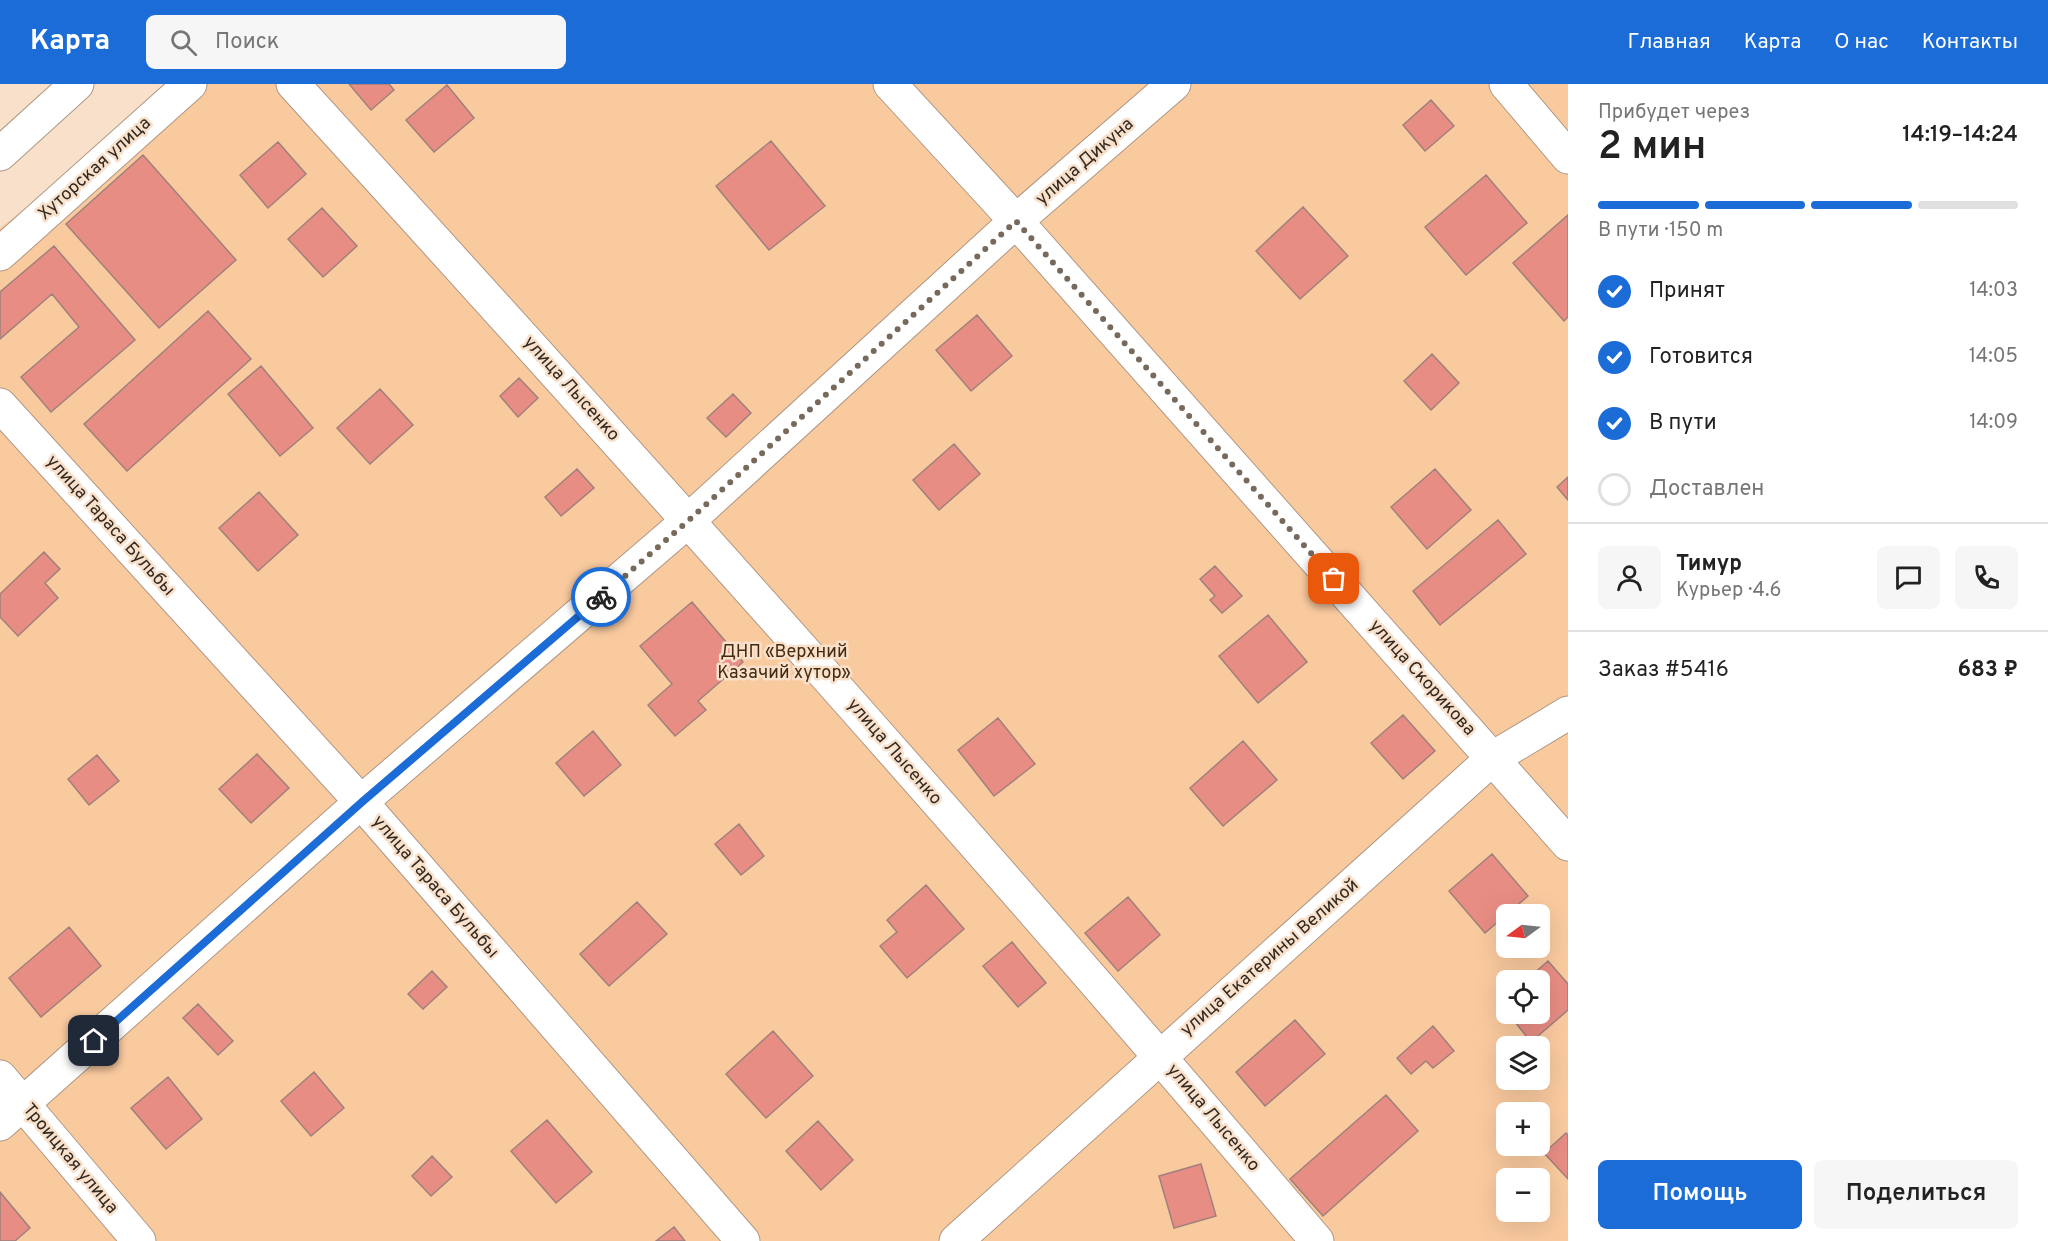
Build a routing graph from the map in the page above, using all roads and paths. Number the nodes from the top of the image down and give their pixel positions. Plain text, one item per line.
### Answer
1 (77, 84) edge
2 (190, 84) edge
3 (293, 84) edge
4 (890, 84) edge
5 (1174, 84) edge
6 (1506, 84) edge
7 (0, 154) edge
8 (1568, 157) edge
9 (1016, 221) junction
10 (0, 254) edge
11 (0, 405) edge
12 (689, 520) junction
13 (1568, 713) edge
14 (1493, 758) junction
15 (362, 802) junction
16 (1568, 844) edge
17 (1160, 1056) junction
18 (0, 1077) edge
19 (12, 1114) edge
20 (139, 1241) edge
21 (743, 1241) edge
22 (956, 1241) edge
23 (1317, 1241) edge

1 - 7 street
2 - 10 street, Хуторская улица
3 - 12 street, улица Лысенко
4 - 9 street, улица Скорикова
5 - 9 street, улица Дикуна
6 - 8 street
9 - 12 street, улица Дикуна
9 - 14 street, улица Скорикова
11 - 15 street, улица Тараса Бульбы
12 - 15 street, улица Дикуна
12 - 17 street, улица Лысенко
13 - 14 street, улица Екатерины Великой
14 - 16 street, улица Скорикова
14 - 17 street, улица Екатерины Великой
15 - 19 street, улица Дикуна
15 - 21 street, улица Тараса Бульбы
17 - 22 street, улица Екатерины Великой
17 - 23 street, улица Лысенко
18 - 19 street, Троицкая улица
19 - 20 street, Троицкая улица

